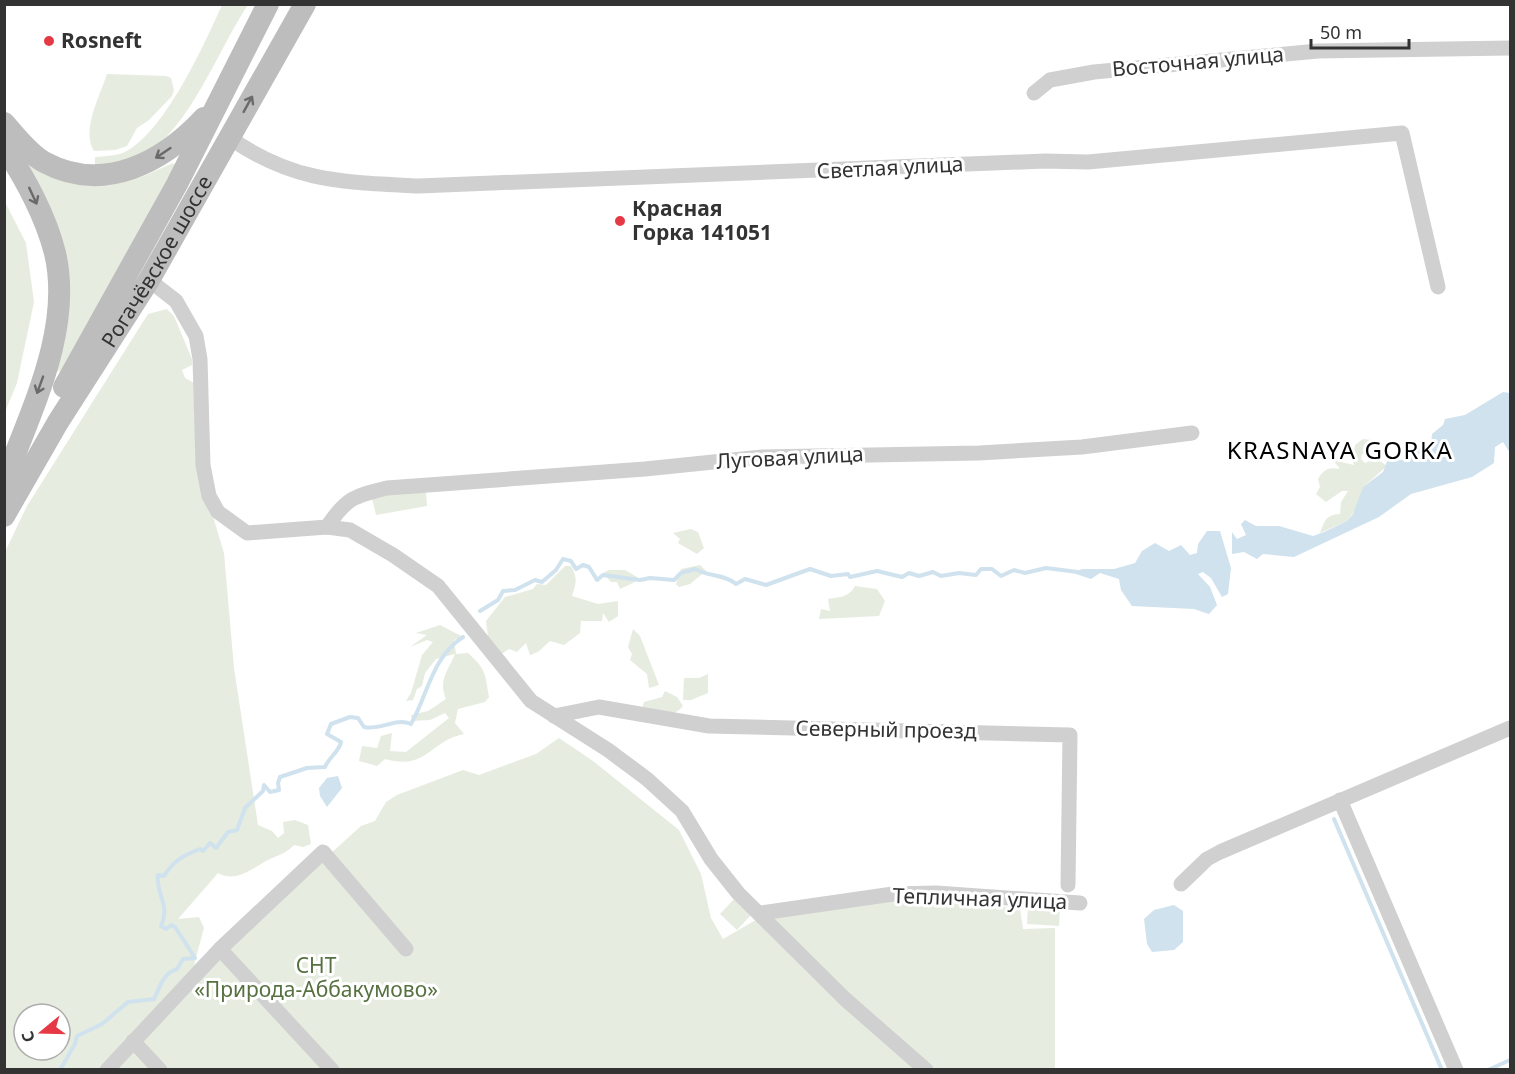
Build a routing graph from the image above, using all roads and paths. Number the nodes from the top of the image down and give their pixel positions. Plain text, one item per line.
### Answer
1 (268, 4) edge
2 (305, 4) edge
3 (1510, 48) edge
4 (1034, 93) dead end
5 (221, 99) junction
6 (4, 123) edge
7 (230, 138) junction
8 (4, 146) edge
9 (149, 280) junction
10 (1438, 286) dead end
11 (1192, 433) dead end
12 (4, 483) edge
13 (4, 493) edge
14 (4, 516) edge
15 (327, 527) junction
16 (554, 716) junction
17 (1510, 728) edge
18 (1340, 800) junction
19 (1181, 884) dead end
20 (1068, 885) dead end
21 (1080, 903) dead end
22 (761, 913) junction
23 (220, 949) junction
24 (406, 949) dead end
25 (133, 1041) junction
26 (107, 1070) edge
27 (160, 1070) edge
28 (332, 1070) edge
29 (926, 1070) edge
30 (1456, 1070) edge

1 - 5 main road
7 -> 2 main road, Рогачёвское шоссе
3 - 4 street, Восточная улица
5 -> 6 main road
5 - 13 main road
7 - 9 main road, Рогачёвское шоссе
7 - 10 street, Светлая улица
8 -> 12 main road
9 - 14 main road, Рогачёвское шоссе
9 - 15 street
11 - 15 street, Луговая улица
15 - 16 street
16 - 20 street, Северный проезд
16 - 22 street
17 - 18 street
18 - 19 street
18 - 30 street
21 - 22 street, Тепличная улица
22 - 29 street
23 - 24 street
23 - 25 street
23 - 28 street
25 - 26 street
25 - 27 street

